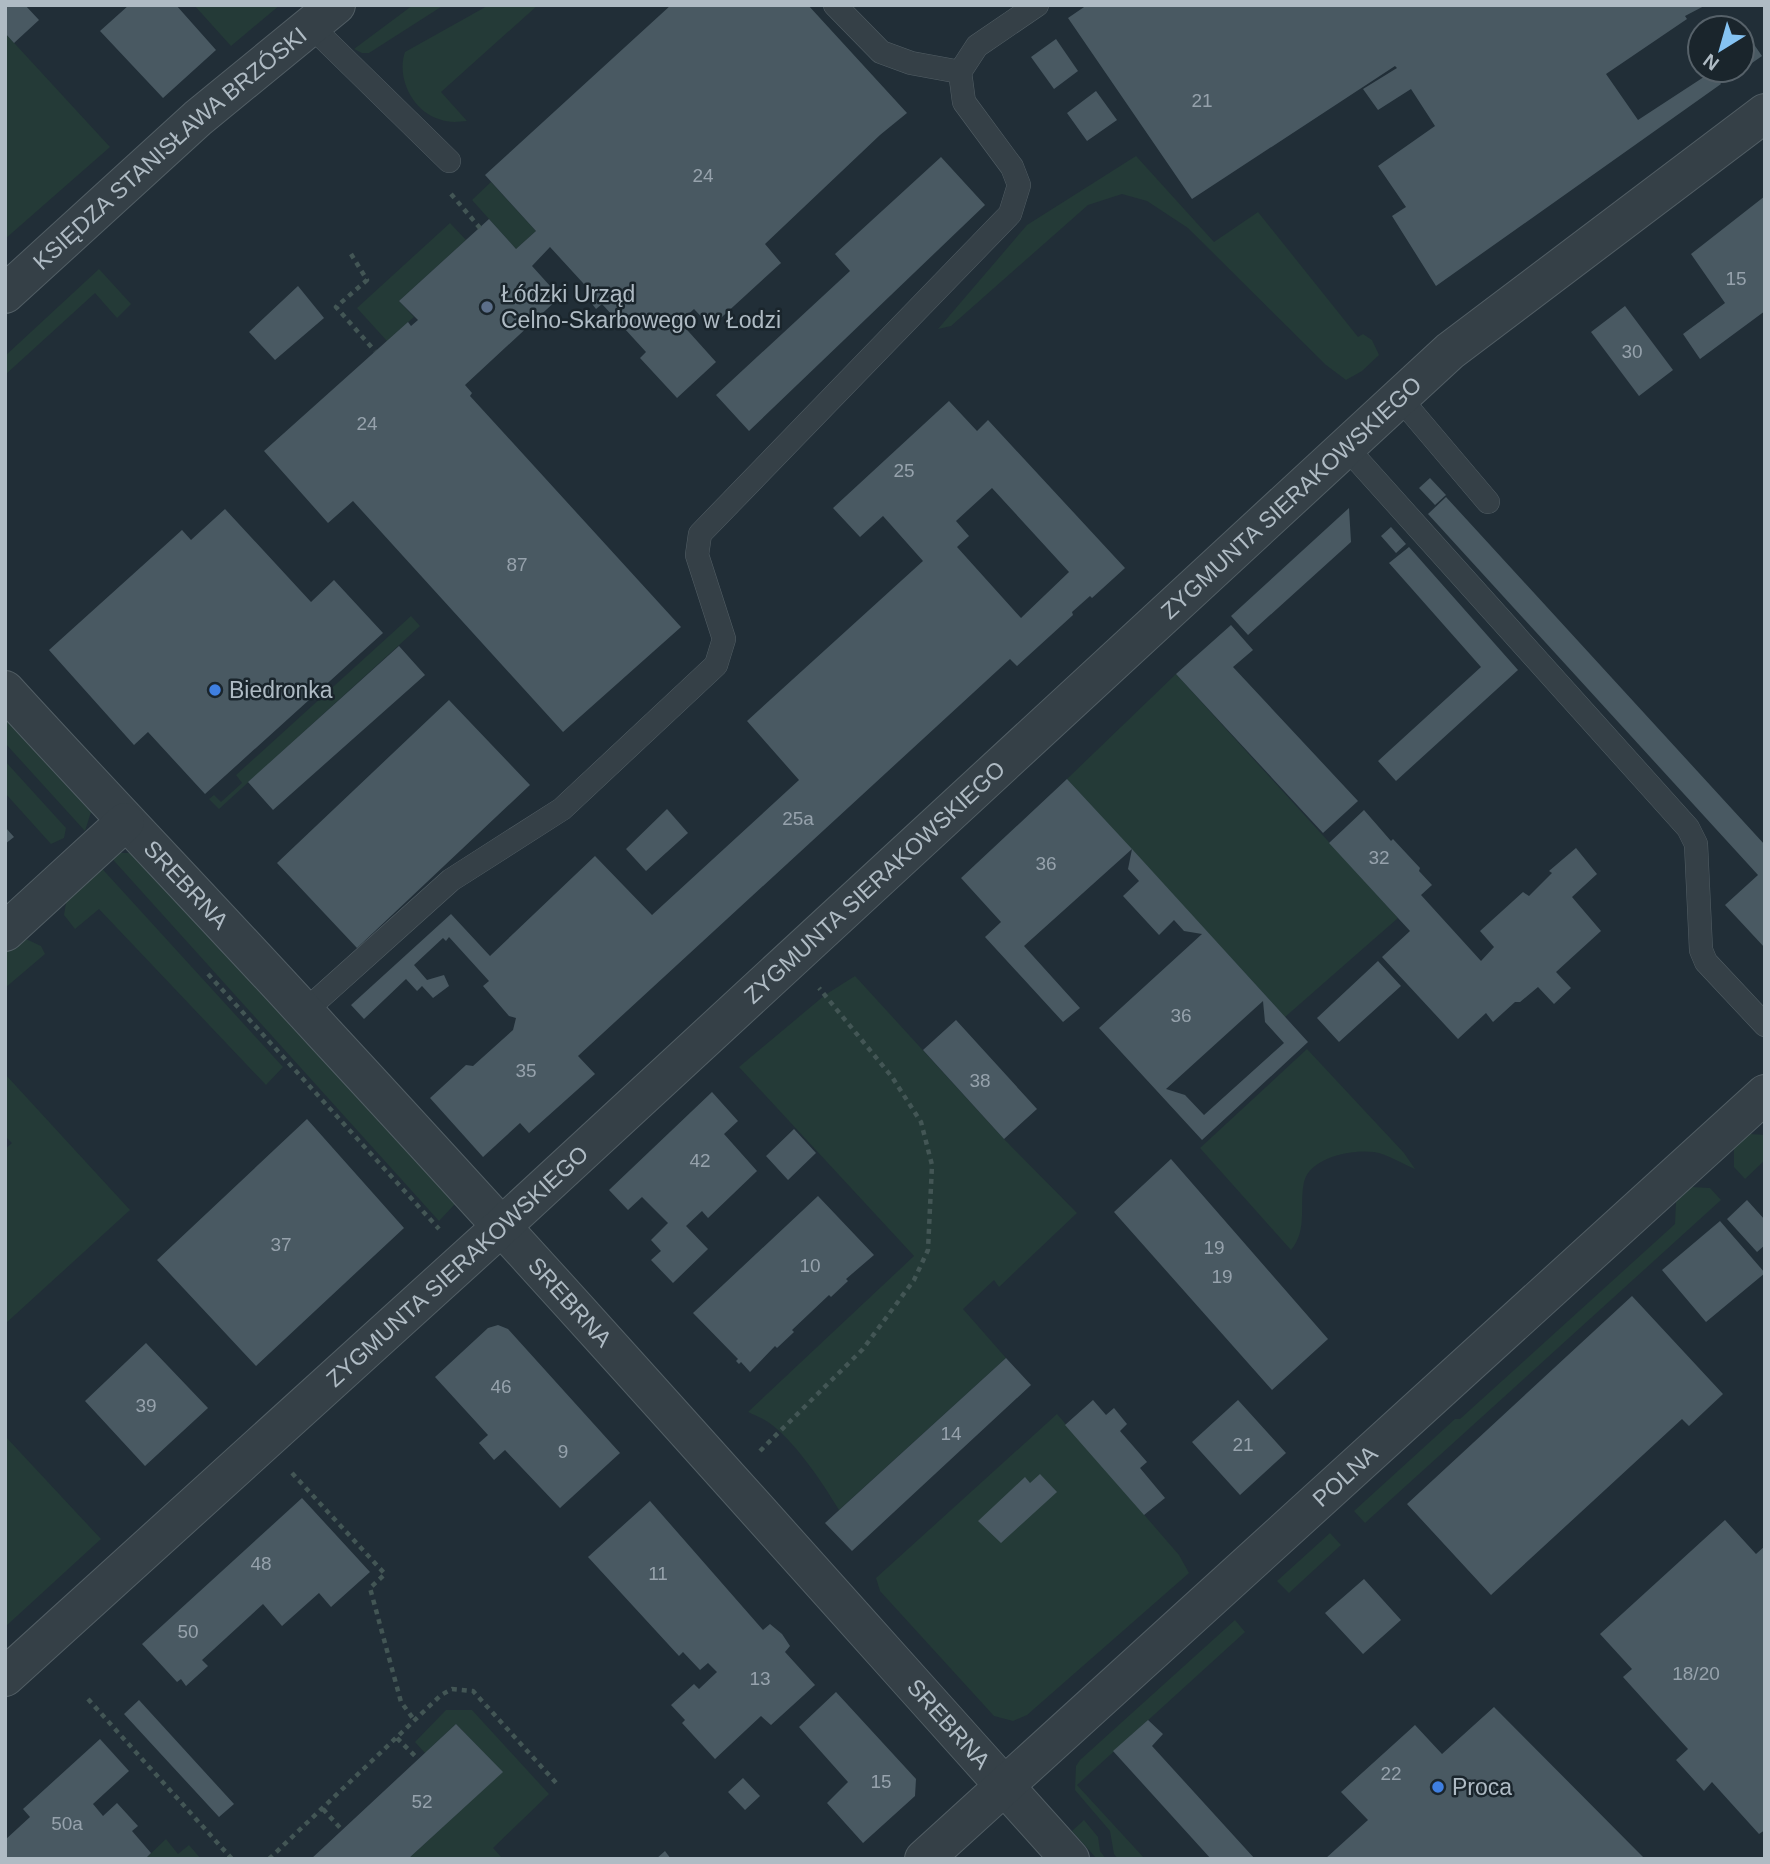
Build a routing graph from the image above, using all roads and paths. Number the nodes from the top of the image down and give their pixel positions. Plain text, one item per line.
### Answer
1 (835, 5) edge
2 (1037, 5) edge
3 (323, 16) edge
4 (960, 72) junction
5 (1765, 113) edge
6 (449, 161) dead end
7 (454, 198) dead end
8 (480, 228) dead end
9 (351, 254) dead end
10 (5, 294) edge
11 (375, 351) dead end
12 (1399, 397) junction
13 (1345, 446) junction
14 (1488, 502) dead end
15 (5, 690) edge
16 (125, 822) junction
17 (5, 932) edge
18 (208, 974) dead end
19 (813, 982) dead end
20 (304, 1012) junction
21 (1765, 1025) edge
22 (1765, 1094) edge
23 (501, 1227) junction
24 (442, 1232) dead end
25 (759, 1452) dead end
26 (286, 1467) dead end
27 (5, 1677) edge
28 (88, 1699) dead end
29 (415, 1721) junction
30 (397, 1738) junction
31 (418, 1759) dead end
32 (558, 1785) dead end
33 (1003, 1786) junction
34 (323, 1809) junction
35 (342, 1830) dead end
36 (232, 1859) edge
37 (270, 1859) edge
38 (924, 1859) edge
39 (1070, 1859) edge

1 - 4 lane
2 - 4 lane
3 - 6 lane
3 - 10 street, KSIĘDZA STANISŁAWA BRZÓSKI
4 - 20 lane
5 - 12 street, ZYGMUNTA SIERAKOWSKIEGO
7 - 8 path
9 - 11 path
12 - 13 street, ZYGMUNTA SIERAKOWSKIEGO
12 - 14 lane
13 - 21 lane
13 - 23 street, ZYGMUNTA SIERAKOWSKIEGO
15 - 16 street, SREBRNA
16 - 17 street
16 - 20 street, SREBRNA
18 - 24 path
19 - 25 path
20 - 23 street, SREBRNA
22 - 33 street, POLNA
23 - 27 street, ZYGMUNTA SIERAKOWSKIEGO
23 - 33 street, SREBRNA
26 - 29 path
28 - 36 path
29 - 30 path
29 - 32 path
30 - 31 path
30 - 34 path
33 - 38 street, POLNA
33 - 39 street, SREBRNA
34 - 35 path
34 - 37 path

